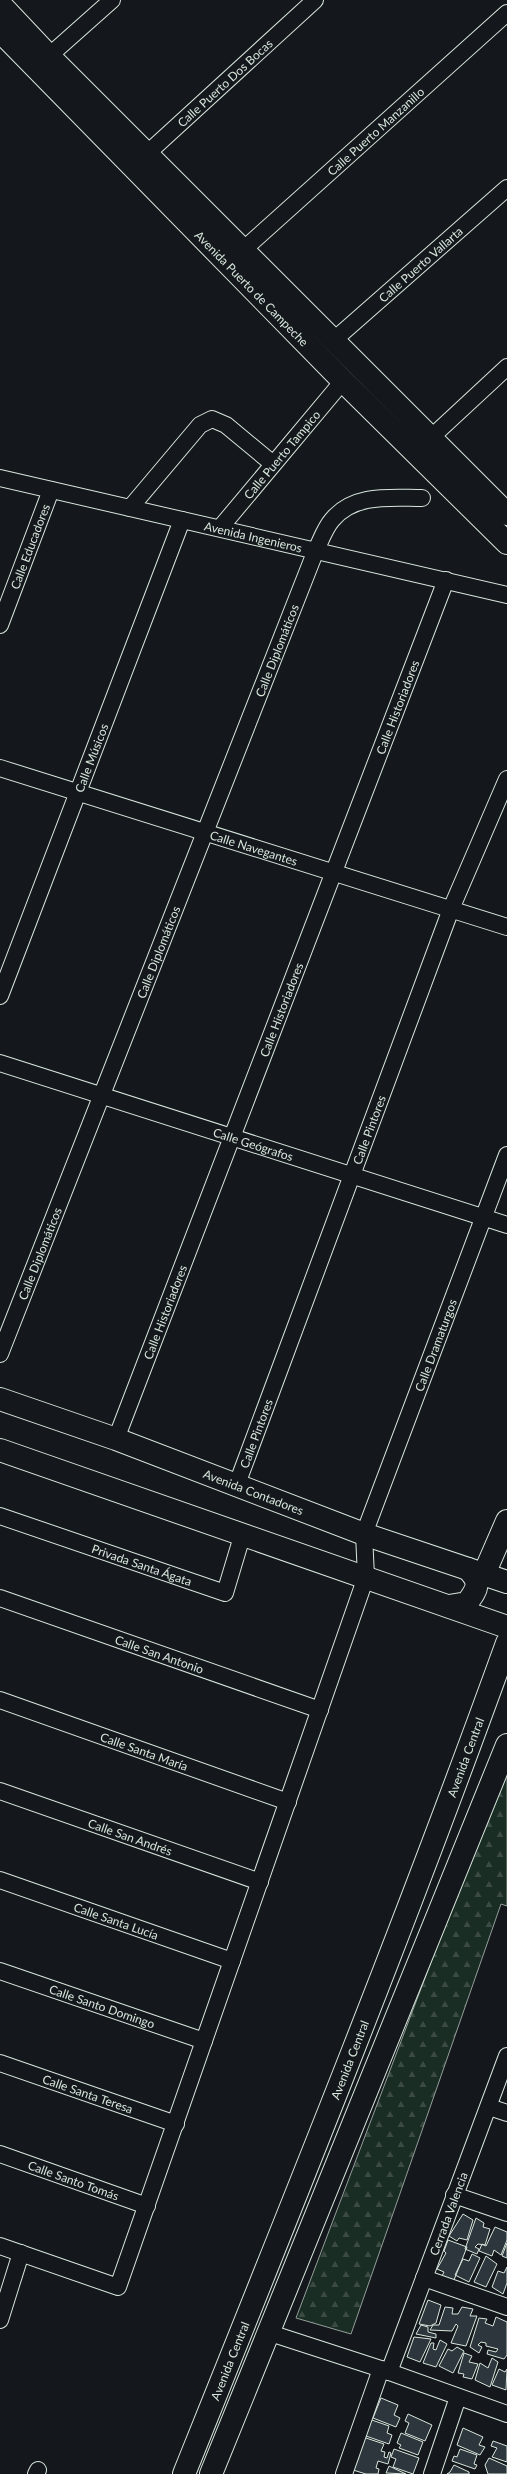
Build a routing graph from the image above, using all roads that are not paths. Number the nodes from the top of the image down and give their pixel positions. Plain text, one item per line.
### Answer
1 (112, 0) edge
2 (315, 0) edge
3 (0, 4) edge
4 (507, 12) edge
5 (0, 31) edge
6 (49, 56) junction
7 (140, 160) junction
8 (507, 188) edge
9 (243, 250) junction
10 (334, 340) junction
11 (507, 367) edge
12 (343, 381) junction
13 (431, 438) junction
14 (415, 452) junction
15 (273, 464) junction
16 (0, 478) edge
17 (51, 490) junction
18 (422, 498) dead end
19 (130, 508) junction
20 (507, 514) edge
21 (182, 520) junction
22 (220, 528) junction
23 (507, 543) edge
24 (316, 550) junction
25 (446, 580) junction
26 (507, 595) edge
27 (0, 625) edge
28 (0, 768) edge
29 (507, 779) edge
30 (77, 792) junction
31 (204, 832) junction
32 (333, 872) junction
33 (451, 909) junction
34 (507, 927) edge
35 (0, 996) edge
36 (0, 1063) edge
37 (102, 1095) junction
38 (232, 1137) junction
39 (507, 1156) edge
40 (352, 1175) junction
41 (483, 1218) junction
42 (507, 1225) edge
43 (0, 1354) edge
44 (0, 1399) edge
45 (116, 1439) junction
46 (0, 1450) edge
47 (237, 1484) junction
48 (0, 1516) edge
49 (507, 1520) edge
50 (243, 1533) junction
51 (364, 1534) junction
52 (476, 1572) junction
53 (366, 1577) junction
54 (507, 1582) edge
55 (0, 1598) edge
56 (449, 1606) junction
57 (507, 1627) edge
58 (507, 1643) edge
59 (0, 1700) edge
60 (320, 1710) junction
61 (507, 1745) edge
62 (0, 1791) edge
63 (288, 1802) junction
64 (0, 1880) edge
65 (260, 1882) junction
66 (232, 1960) junction
67 (0, 1970) edge
68 (204, 2041) junction
69 (507, 2056) edge
70 (0, 2062) edge
71 (489, 2107) junction
72 (507, 2113) edge
73 (176, 2124) junction
74 (0, 2154) edge
75 (454, 2195) junction
76 (147, 2206) junction
77 (507, 2213) edge
78 (0, 2246) edge
79 (21, 2253) junction
80 (424, 2278) junction
81 (507, 2307) edge
82 (0, 2320) edge
83 (270, 2333) junction
84 (385, 2370) junction
85 (458, 2397) junction
86 (507, 2414) edge
87 (184, 2474) edge
88 (211, 2474) edge
89 (344, 2474) edge
90 (432, 2474) edge

1 - 6 street
2 - 7 street, Calle Puerto Dos Bocas
3 - 6 main road, Avenida Puerto de Campeche
4 - 9 street, Calle Puerto Manzanillo
5 - 7 main road, Avenida Puerto de Campeche
6 - 7 main road, Avenida Puerto de Campeche
7 - 9 main road, Avenida Puerto de Campeche
7 - 12 main road, Avenida Puerto de Campeche
8 - 10 street, Calle Puerto Vallarta
9 - 10 main road, Avenida Puerto de Campeche
10 - 13 main road, Avenida Puerto de Campeche
11 - 13 street
12 - 14 main road, Avenida Puerto de Campeche
12 - 15 street, Calle Puerto Tampico
13 - 14 street
13 - 20 main road, Avenida Puerto de Campeche
14 - 23 main road, Avenida Puerto de Campeche
15 - 19 street
15 - 22 street, Calle Puerto Tampico
16 - 17 street, Avenida Ingenieros
17 - 19 street, Avenida Ingenieros
17 - 27 street, Calle Educadores
18 - 24 street, Calle Diplomáticos
19 - 21 street, Avenida Ingenieros
21 - 22 street, Avenida Ingenieros
21 - 30 street, Calle Músicos
22 - 24 street, Avenida Ingenieros
24 - 25 street, Avenida Ingenieros
24 - 31 street, Calle Diplomáticos
25 - 26 street, Avenida Ingenieros
25 - 32 street, Calle Historiadores
28 - 30 street, Calle Navegantes
29 - 33 street, Calle Pintores
30 - 31 street, Calle Navegantes
30 - 35 street, Calle Músicos
31 - 32 street, Calle Navegantes
31 - 37 street, Calle Diplomáticos
32 - 33 street, Calle Navegantes
32 - 38 street, Calle Historiadores
33 - 34 street, Calle Navegantes
33 - 40 street, Calle Pintores
36 - 37 street, Calle Geógrafos
37 - 38 street, Calle Geógrafos
37 - 43 street, Calle Diplomáticos
38 - 40 street, Calle Geógrafos
38 - 45 street, Calle Historiadores
39 - 41 street, Calle Dramaturgos
40 - 41 street, Calle Geógrafos
40 - 47 street, Calle Pintores
41 - 42 street, Calle Geógrafos
41 - 51 street, Calle Dramaturgos
44 - 45 main road, Avenida Contadores
45 - 47 main road, Avenida Contadores
46 - 50 main road
47 - 51 main road, Avenida Contadores
48 - 50 street, Privada Santa Ágata
49 - 52 main road
50 - 53 main road
51 - 52 main road, Avenida Contadores
51 - 53 street
52 - 54 main road, Avenida Contadores
52 - 56 main road
53 - 56 main road
53 - 60 street
55 - 60 street, Calle San Antonio
56 - 57 main road
58 - 87 main road, Avenida Central
59 - 63 street, Calle Santa María
60 - 63 street
61 - 83 main road
62 - 65 street, Calle San Andrés
63 - 65 street
64 - 66 street, Calle Santa Lucía
65 - 66 street
66 - 68 street
67 - 68 street, Calle Santo Domingo
68 - 73 street
69 - 71 street, Cerrada Valencia
70 - 73 street, Calle Santa Teresa
71 - 72 street
71 - 75 street, Cerrada Valencia
73 - 76 street
74 - 76 street, Calle Santo Tomás
75 - 77 street
75 - 80 street, Cerrada Valencia
76 - 79 street
78 - 79 street
79 - 82 street
80 - 81 street
80 - 84 street, Cerrada Valencia
83 - 84 street
83 - 88 main road
84 - 85 street
84 - 89 street, Cerrada Valencia
85 - 86 street
85 - 90 street

